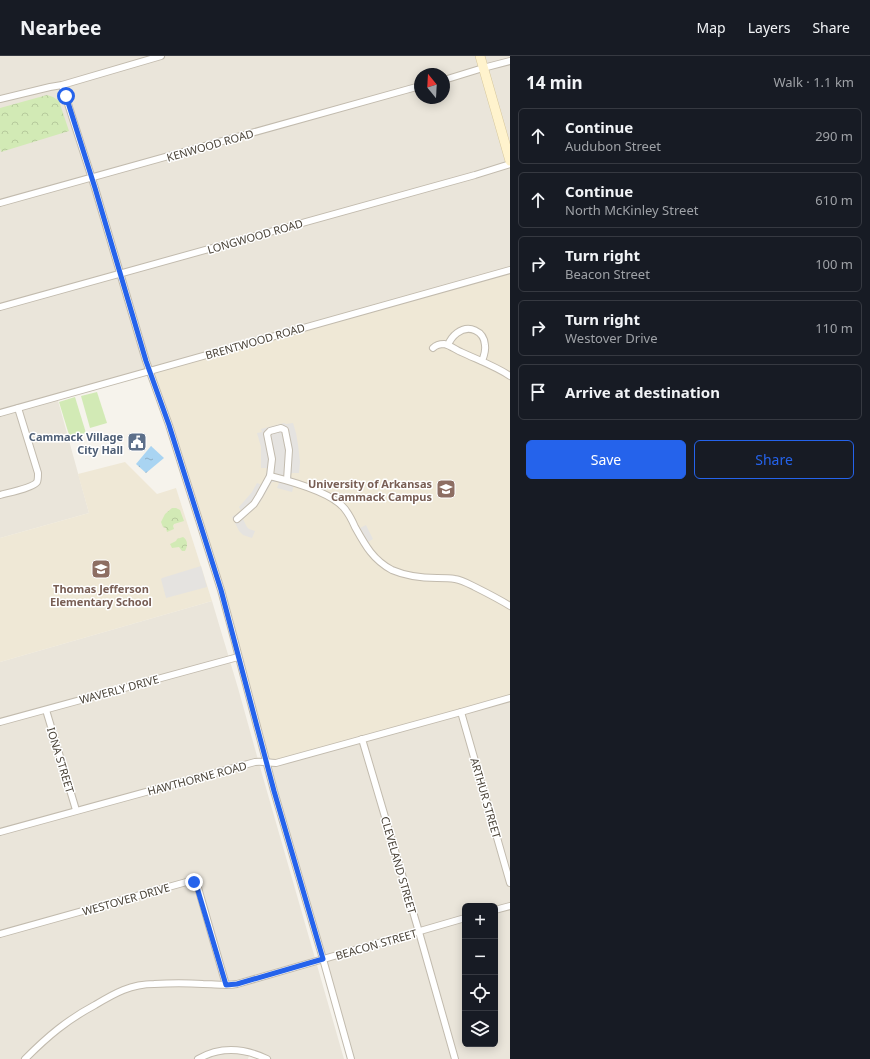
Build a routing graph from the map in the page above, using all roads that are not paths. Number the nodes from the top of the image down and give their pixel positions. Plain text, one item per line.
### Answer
1 (161, 56) edge
2 (480, 56) edge
3 (510, 61) edge
4 (483, 68) junction
5 (450, 78) edge
6 (62, 85) junction
7 (414, 88) edge
8 (0, 99) edge
9 (510, 161) edge
10 (510, 164) edge
11 (91, 177) junction
12 (0, 203) edge
13 (510, 270) edge
14 (120, 274) junction
15 (0, 308) edge
16 (448, 345) junction
17 (433, 348) dead end
18 (482, 360) junction
19 (150, 371) junction
20 (510, 376) edge
21 (18, 408) junction
22 (0, 413) edge
23 (270, 476) junction
24 (287, 480) junction
25 (0, 495) edge
26 (237, 519) dead end
27 (510, 606) edge
28 (238, 657) junction
29 (510, 698) edge
30 (46, 710) junction
31 (461, 712) junction
32 (0, 722) edge
33 (362, 740) junction
34 (266, 761) junction
35 (76, 810) junction
36 (0, 832) edge
37 (510, 883) edge
38 (510, 906) edge
39 (498, 909) edge
40 (462, 919) edge
41 (419, 932) junction
42 (0, 934) edge
43 (323, 959) junction
44 (226, 985) junction
45 (250, 1052) junction
46 (25, 1059) edge
47 (198, 1059) edge
48 (248, 1059) edge
49 (267, 1059) edge
50 (351, 1059) edge
51 (455, 1059) edge

1 - 6 street
2 - 4 street
3 - 4 street
4 - 5 street
4 - 9 street
6 - 8 street
6 - 11 street
7 - 11 street, KENWOOD ROAD
10 - 14 street, LONGWOOD ROAD
11 - 12 street, KENWOOD ROAD
11 - 14 street
13 - 19 street, BRENTWOOD ROAD
14 - 15 street, LONGWOOD ROAD
14 - 19 street
16 - 17 street
16 - 18 street
16 - 18 street
18 - 20 street
19 - 21 street, BRENTWOOD ROAD
19 - 28 street
21 - 22 street, BRENTWOOD ROAD
21 - 25 street
23 - 24 street
23 - 24 street
23 - 26 street
24 - 27 street
28 - 30 street, WAVERLY DRIVE
28 - 34 street
29 - 31 street, HAWTHORNE ROAD
30 - 32 street, WAVERLY DRIVE
30 - 35 street, IONA STREET
31 - 33 street, HAWTHORNE ROAD
31 - 37 street, ARTHUR STREET
33 - 34 street, HAWTHORNE ROAD
33 - 41 street, CLEVELAND STREET
34 - 35 street, HAWTHORNE ROAD
34 - 43 street
35 - 36 street, HAWTHORNE ROAD
38 - 39 street
40 - 41 street, BEACON STREET
41 - 43 street, BEACON STREET
41 - 51 street, CLEVELAND STREET
42 - 44 street, WESTOVER DRIVE
43 - 44 street, BEACON STREET
43 - 50 street
44 - 46 street, BEACON STREET
45 - 47 street
45 - 48 street
45 - 49 street

